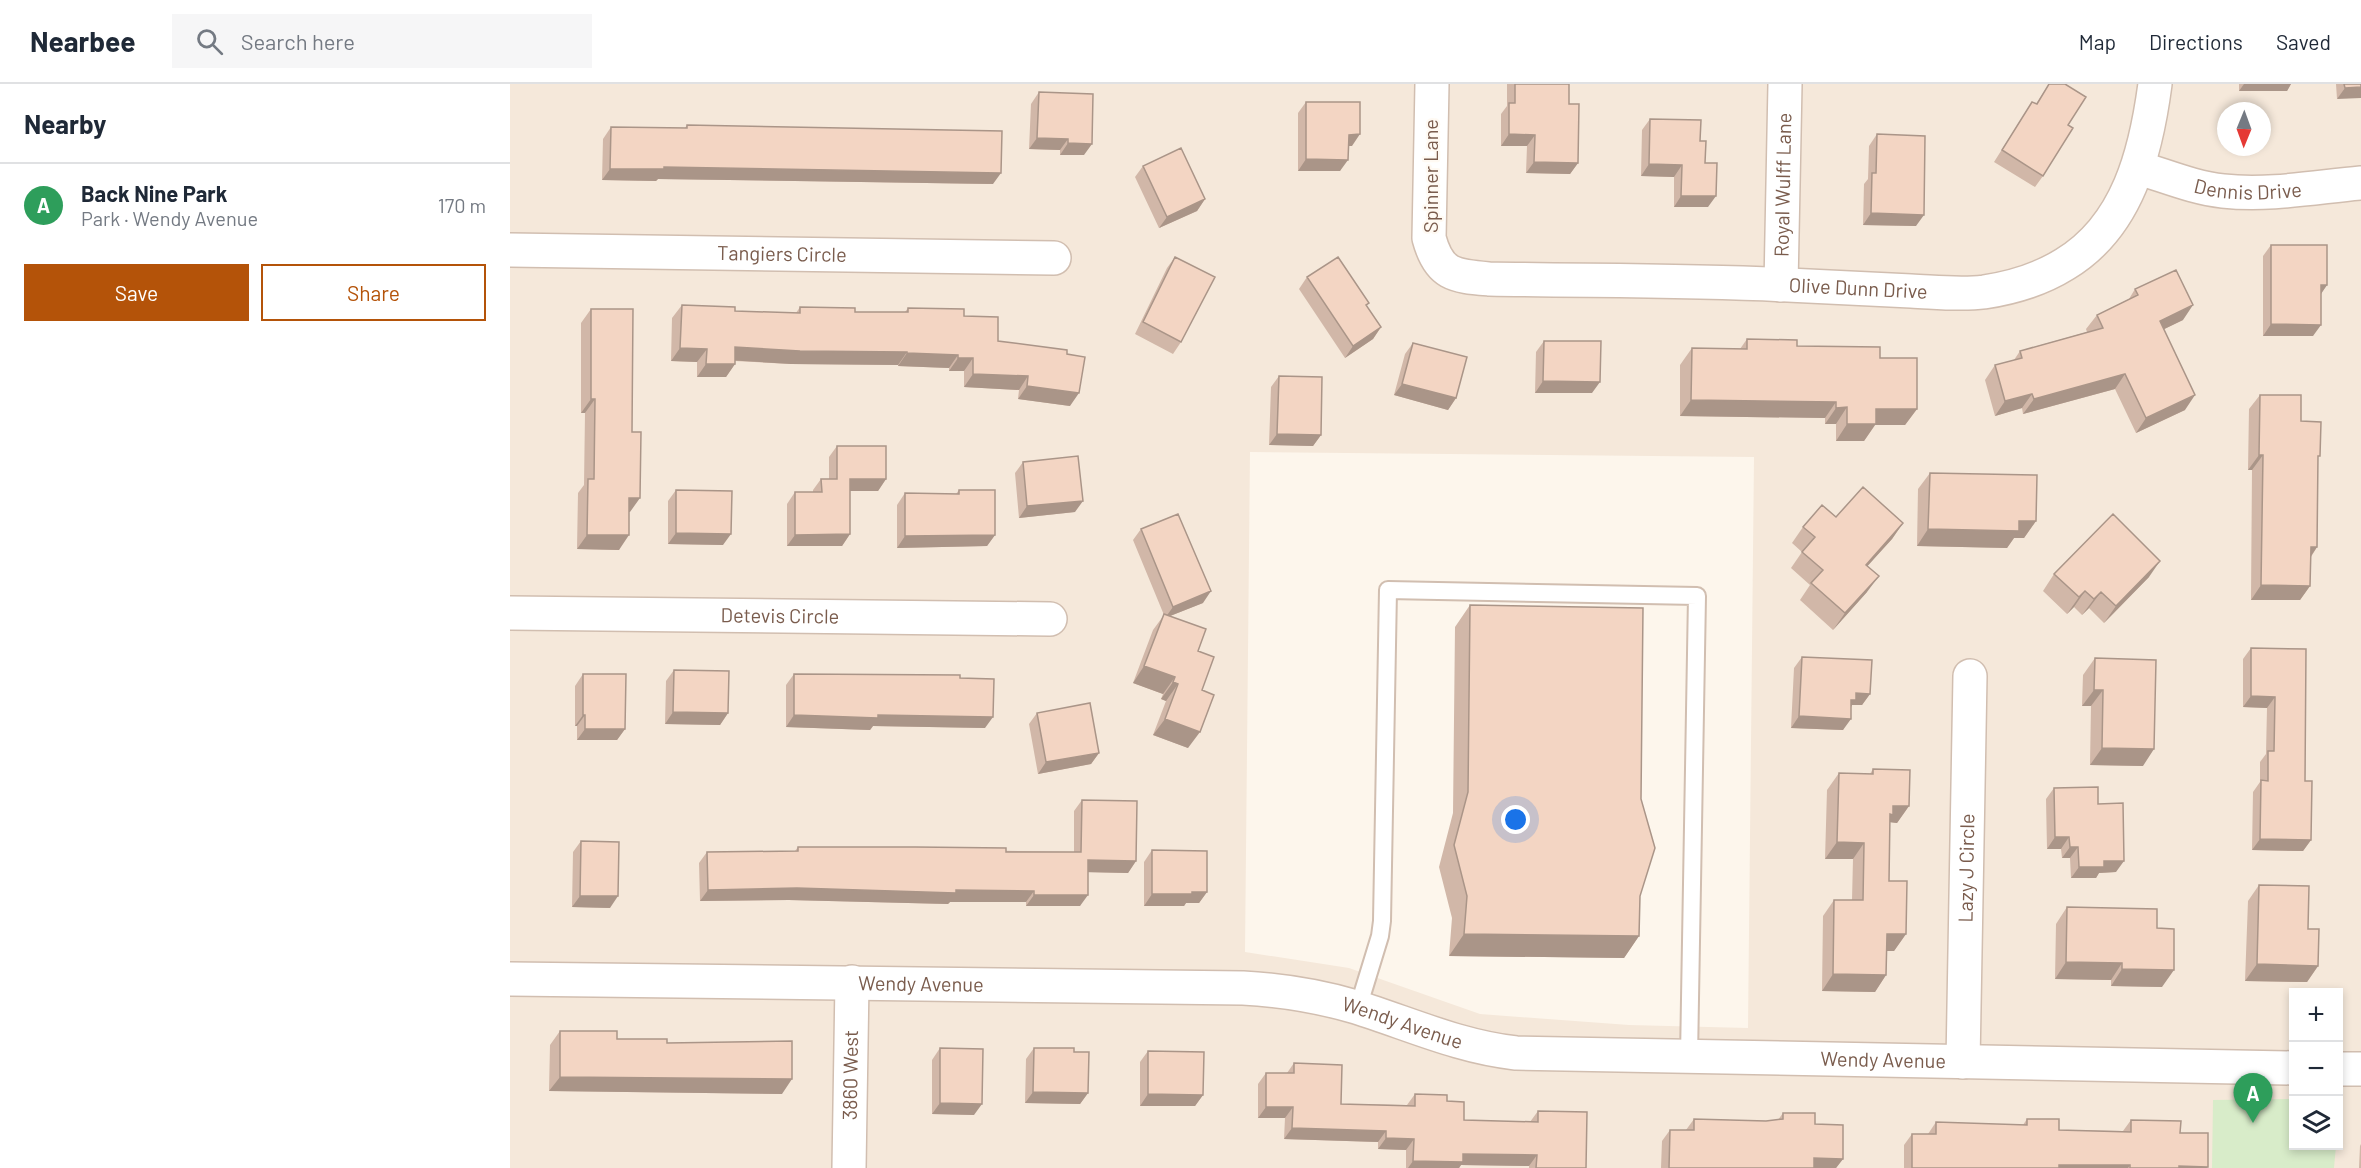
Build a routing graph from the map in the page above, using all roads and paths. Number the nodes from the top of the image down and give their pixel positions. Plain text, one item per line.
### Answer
1 (1432, 84) edge
2 (1785, 84) edge
3 (2155, 84) edge
4 (2139, 168) junction
5 (2361, 183) edge
6 (510, 250) edge
7 (1054, 258) dead end
8 (1440, 266) joint
9 (1780, 285) junction
10 (510, 613) edge
11 (1050, 619) dead end
12 (1970, 676) dead end
13 (510, 979) edge
14 (852, 982) junction
15 (1358, 1008) junction
16 (1689, 1058) junction
17 (1963, 1062) junction
18 (2289, 1068) edge
19 (2343, 1069) edge
20 (2361, 1069) edge
21 (849, 1168) edge

1 - 8 street, Spinner Lane
2 - 9 street, Royal Wulff Lane
3 - 4 street, Olive Dunn Drive
4 - 5 street, Dennis Drive
4 - 9 street, Olive Dunn Drive
6 - 7 street, Tangiers Circle
8 - 9 street, Olive Dunn Drive
10 - 11 street, Detevis Circle
12 - 17 street, Lazy J Circle
13 - 14 street, Wendy Avenue
14 - 15 street, Wendy Avenue
14 - 21 street, 3860 West
15 - 16 street, Wendy Avenue
15 - 16 lane
16 - 17 street, Wendy Avenue
17 - 18 street, Wendy Avenue
19 - 20 street

